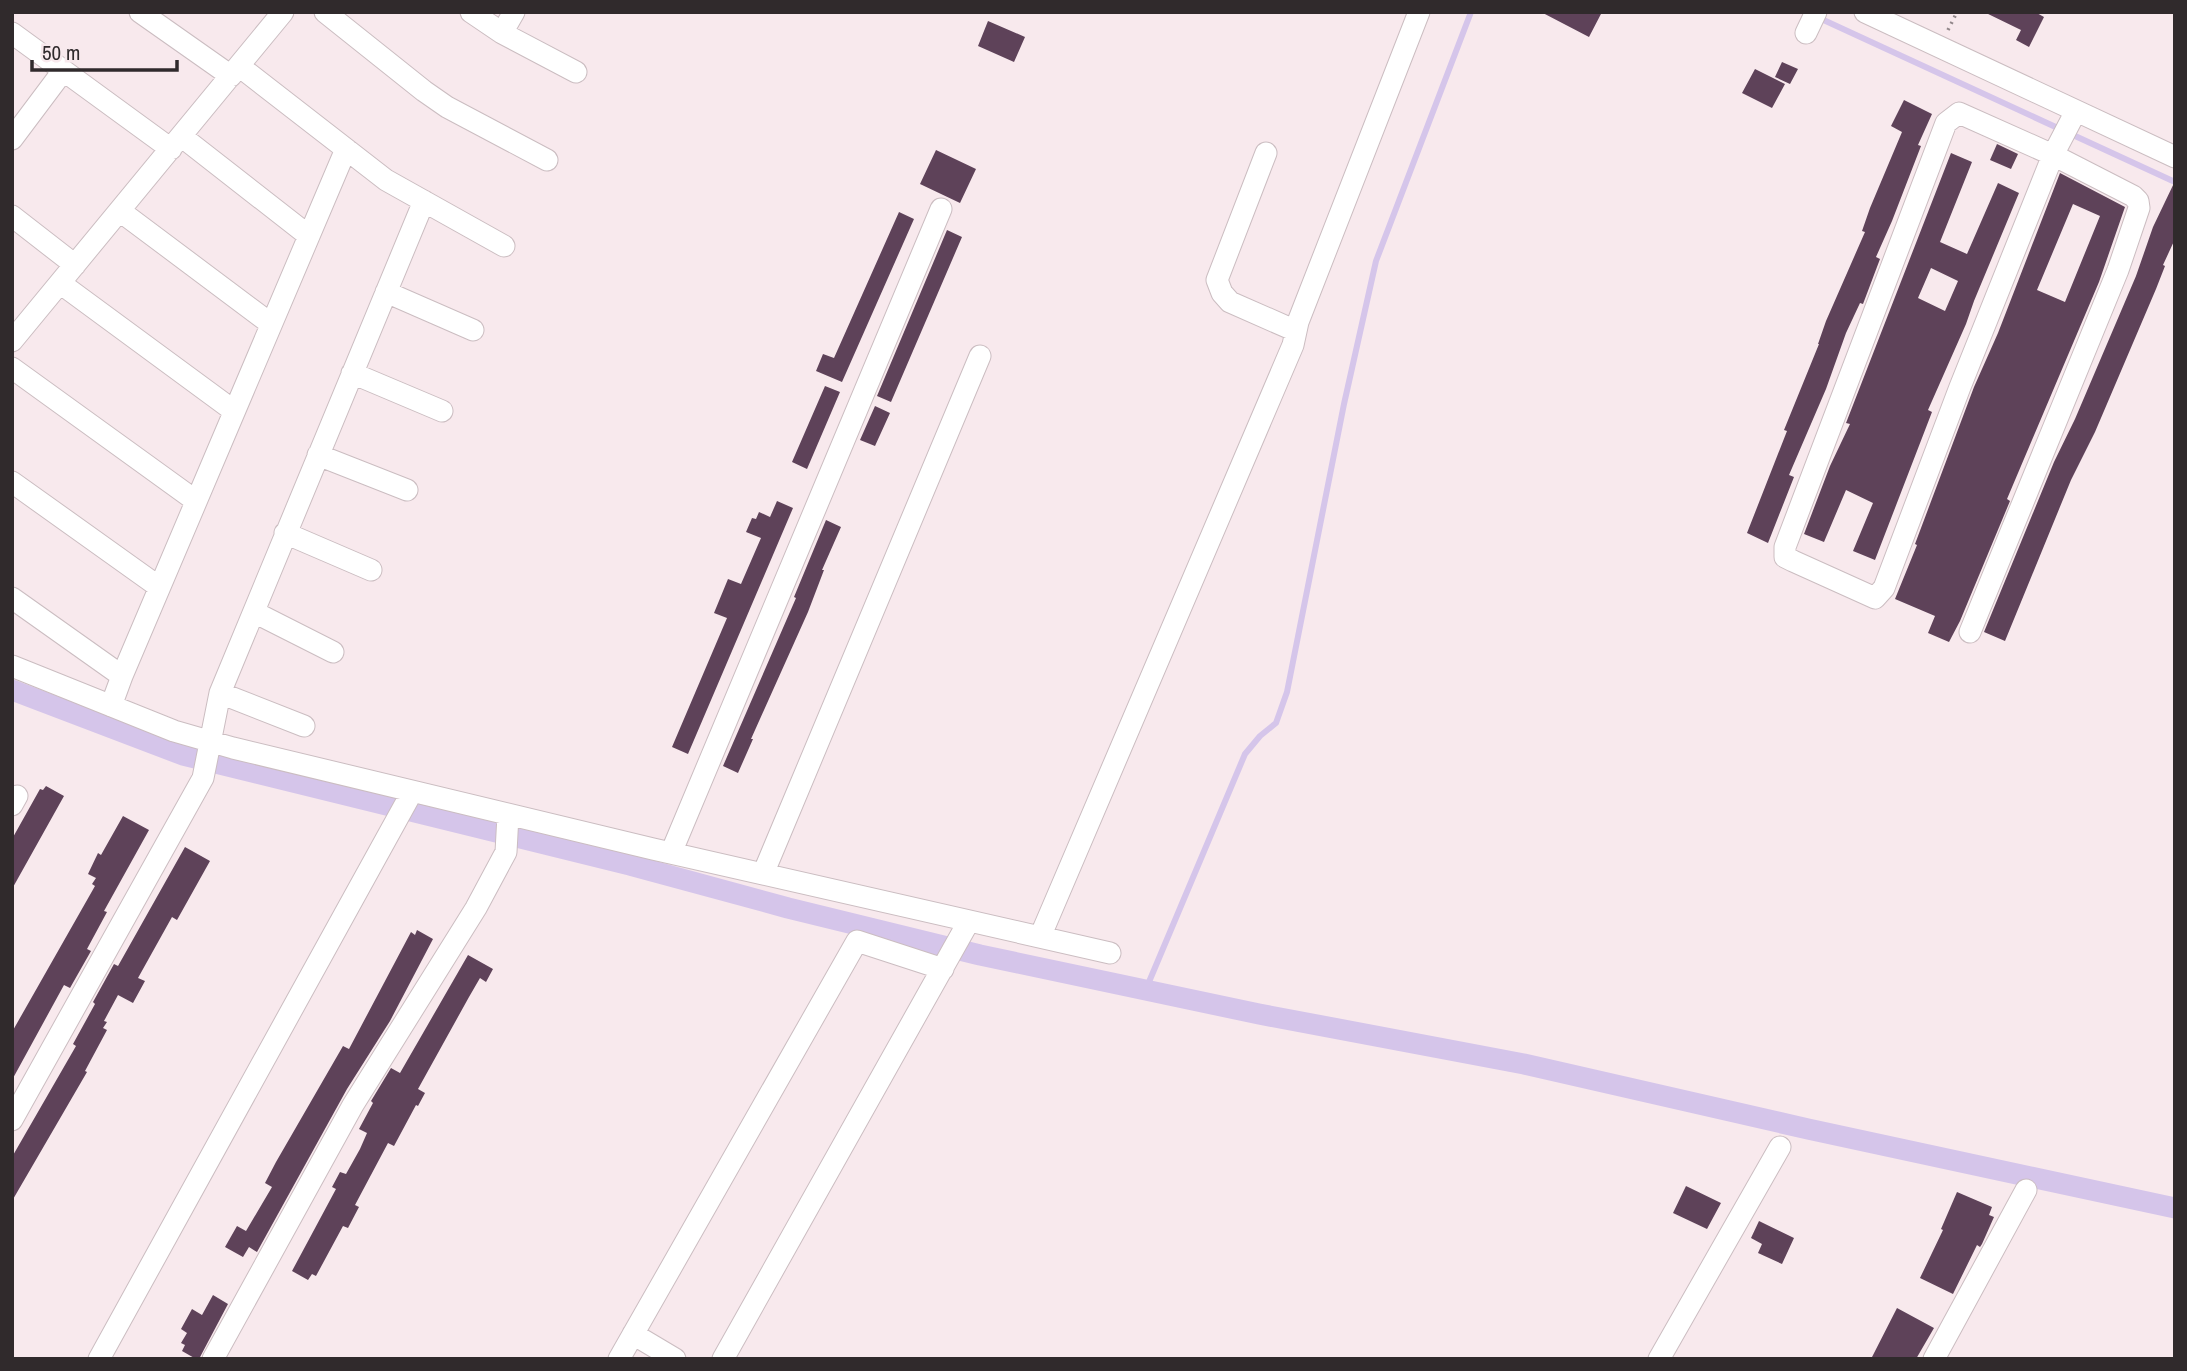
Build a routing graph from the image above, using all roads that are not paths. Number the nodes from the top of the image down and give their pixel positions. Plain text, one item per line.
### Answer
1 (140, 12) edge
2 (283, 12) edge
3 (325, 12) edge
4 (471, 12) edge
5 (514, 12) edge
6 (1419, 12) edge
7 (1865, 12) edge
8 (12, 33) edge
9 (502, 33) junction
10 (63, 71) junction
11 (235, 71) junction
12 (576, 72) dead end
13 (2073, 116) junction
14 (12, 139) edge
15 (176, 142) junction
16 (346, 149) junction
17 (2056, 149) junction
18 (1266, 153) dead end
19 (2175, 157) edge
20 (547, 160) dead end
21 (424, 201) junction
22 (941, 209) dead end
23 (120, 211) junction
24 (12, 216) edge
25 (309, 236) junction
26 (504, 246) dead end
27 (75, 265) junction
28 (60, 283) junction
29 (386, 292) junction
30 (271, 324) junction
31 (473, 330) dead end
32 (1296, 331) junction
33 (14, 336) edge
34 (980, 356) dead end
35 (12, 368) edge
36 (352, 373) junction
37 (234, 411) junction
38 (442, 411) dead end
39 (318, 454) junction
40 (12, 482) edge
41 (407, 490) dead end
42 (196, 501) junction
43 (285, 533) junction
44 (371, 570) dead end
45 (159, 587) junction
46 (12, 598) edge
47 (254, 612) junction
48 (1970, 632) dead end
49 (333, 652) dead end
50 (12, 666) edge
51 (122, 676) junction
52 (220, 693) junction
53 (111, 706) junction
54 (304, 726) dead end
55 (210, 743) junction
56 (412, 793) junction
57 (508, 816) junction
58 (671, 853) junction
59 (763, 874) junction
60 (967, 926) junction
61 (1040, 937) junction
62 (1110, 953) dead end
63 (945, 965) junction
64 (12, 1120) edge
65 (1780, 1147) dead end
66 (2026, 1190) dead end
67 (632, 1334) junction
68 (99, 1359) edge
69 (213, 1359) edge
70 (619, 1359) edge
71 (675, 1359) edge
72 (723, 1359) edge
73 (1659, 1359) edge
74 (1934, 1359) edge

1 - 11 street
2 - 11 street
3 - 20 street
4 - 9 street
5 - 9 street
6 - 32 street
7 - 13 street
8 - 10 street
9 - 12 street
10 - 14 street
10 - 15 street
11 - 15 street
11 - 16 street
13 - 17 street
13 - 19 street
15 - 23 street
15 - 25 street
16 - 21 street
16 - 25 street
17 - 17 street
17 - 48 street
18 - 32 street
21 - 26 street
21 - 29 street
22 - 58 street
23 - 27 street
23 - 30 street
24 - 27 street
25 - 30 street
27 - 28 street
28 - 33 street
28 - 37 street
29 - 31 street
29 - 36 street
30 - 37 street
32 - 61 street
34 - 59 street
35 - 42 street
36 - 38 street
36 - 39 street
37 - 42 street
39 - 41 street
39 - 43 street
40 - 45 street
42 - 45 street
43 - 44 street
43 - 47 street
45 - 51 street
46 - 51 street
47 - 49 street
47 - 52 street
50 - 53 street
51 - 53 street
52 - 54 street
52 - 55 street
53 - 55 street
55 - 56 street
55 - 64 street
56 - 57 street
56 - 68 street
57 - 58 street
57 - 69 street
58 - 59 street
59 - 60 street
60 - 61 street
60 - 63 street
61 - 62 street
63 - 67 street
63 - 72 street
65 - 73 street
66 - 74 street
67 - 70 street
67 - 71 street

